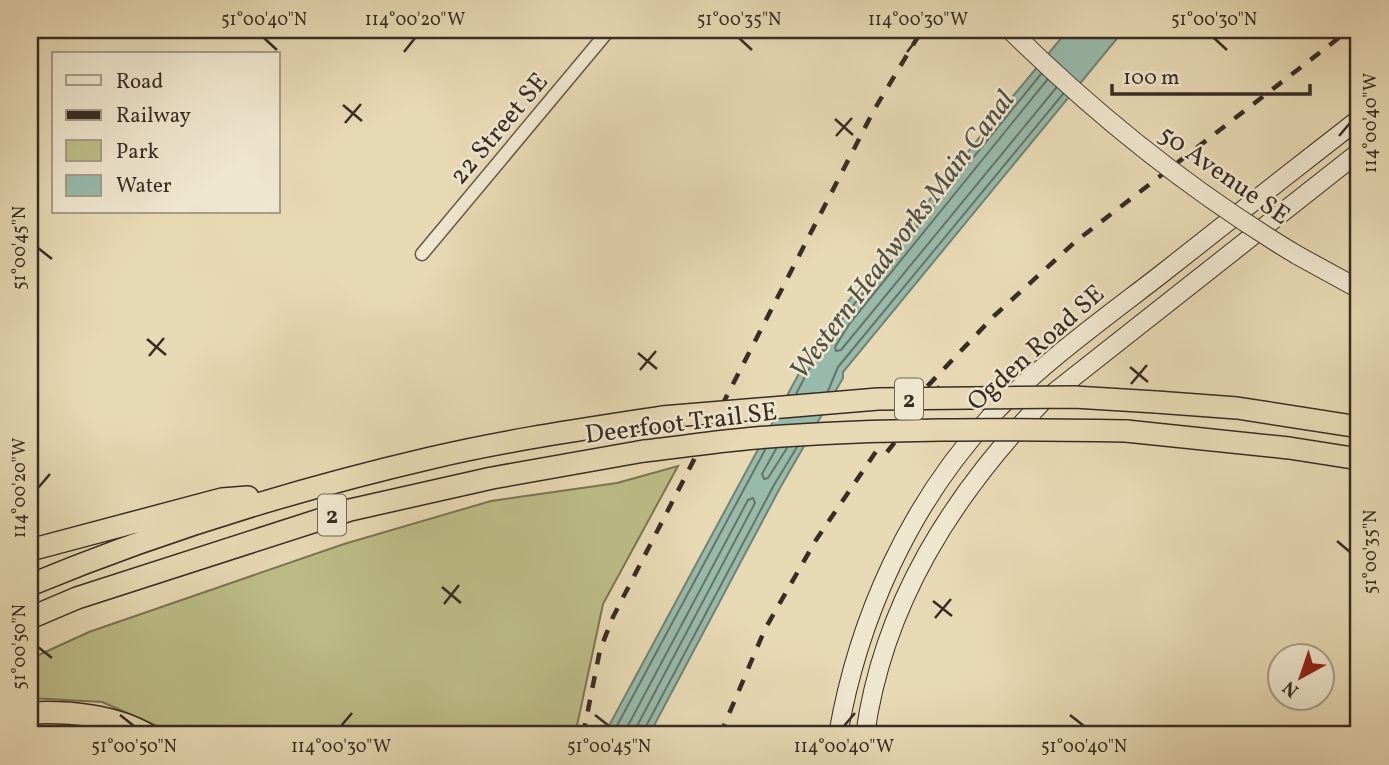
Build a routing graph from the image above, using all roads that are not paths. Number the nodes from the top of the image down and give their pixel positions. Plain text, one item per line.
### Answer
1 (609, 30) edge
2 (1010, 30) edge
3 (1359, 119) edge
4 (1359, 152) edge
5 (422, 254) dead end
6 (1359, 289) edge
7 (1359, 426) edge
8 (1359, 459) edge
9 (295, 493) junction
10 (30, 551) edge
11 (30, 585) edge
12 (77, 598) junction
13 (30, 618) edge
14 (30, 626) edge
15 (30, 713) edge
16 (148, 735) edge
17 (838, 735) edge
18 (865, 735) edge

1 - 5 street, 22 Street SE
2 - 6 street, 50 Avenue SE, bridge
3 - 17 street, Ogden Road SE
4 - 18 street, Ogden Road SE
7 - 9 highway, Deerfoot Trail SE / 2, bridge
8 - 12 highway, Deerfoot Trail SE / 2, bridge
9 - 10 highway
9 - 11 highway, Deerfoot Trail SE / 2
12 - 13 highway, Deerfoot Trail SE / 2
12 - 14 highway
15 - 16 highway

